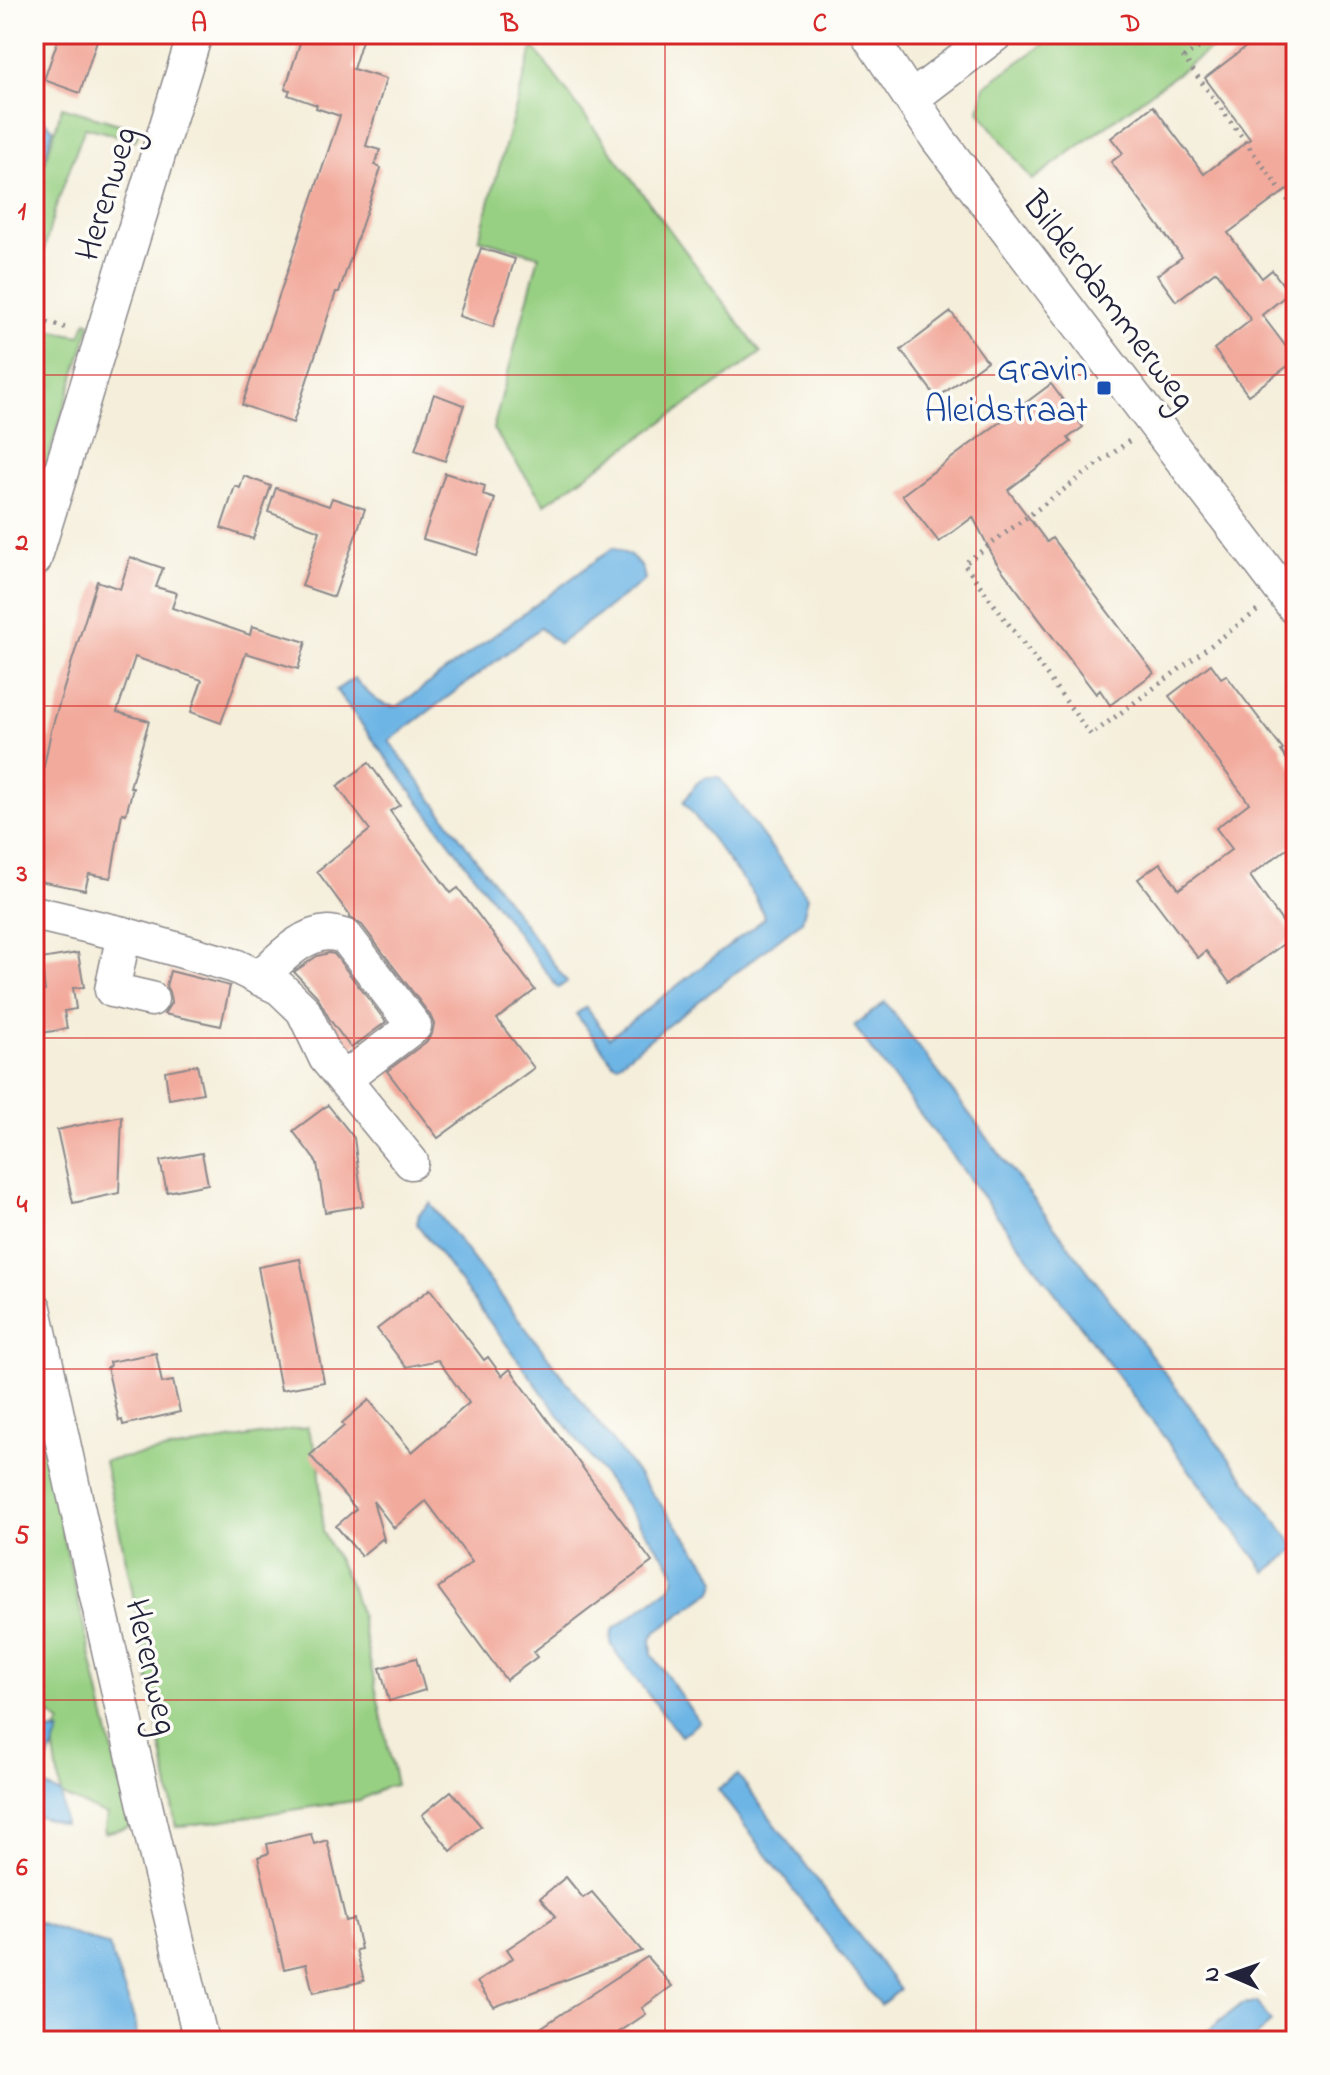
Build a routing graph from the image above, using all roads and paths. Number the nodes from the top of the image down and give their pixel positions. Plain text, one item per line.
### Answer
1 (195, 34) edge
2 (868, 34) edge
3 (996, 34) edge
4 (1218, 34) edge
5 (912, 98) junction
6 (1296, 211) edge
7 (40, 320) dead end
8 (79, 331) dead end
9 (1130, 441) dead end
10 (34, 560) edge
11 (1261, 608) dead end
12 (1296, 609) edge
13 (34, 913) edge
14 (124, 934) junction
15 (259, 978) junction
16 (151, 999) dead end
17 (344, 1079) junction
18 (411, 1162) dead end
19 (34, 1308) edge
20 (201, 2041) edge

1 - 10 street, Herenweg
2 - 5 street, Bilderdammerweg
3 - 5 street
4 - 6 path
5 - 12 street, Bilderdammerweg
7 - 8 path
9 - 11 path
13 - 14 street
14 - 15 street
14 - 16 street
15 - 17 street
15 - 17 street
17 - 18 street
19 - 20 street, Herenweg

